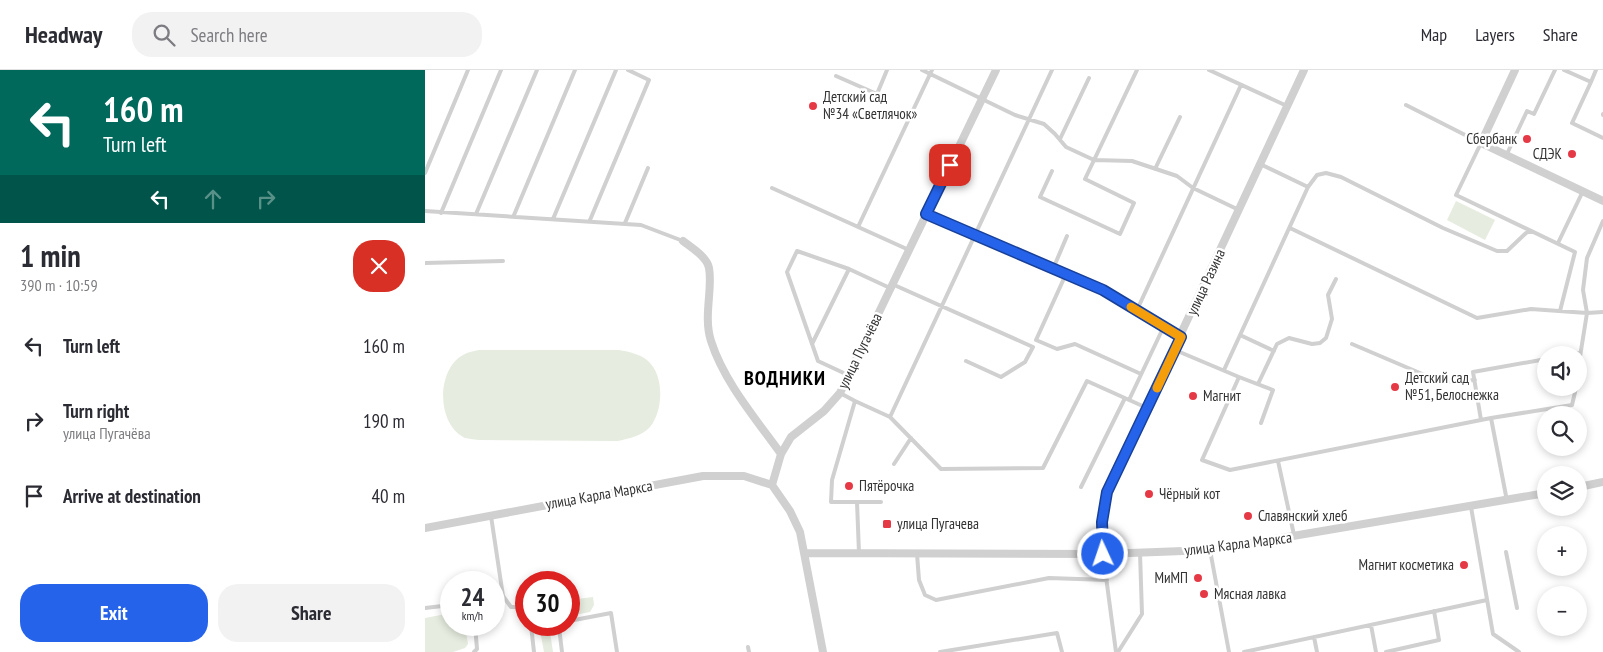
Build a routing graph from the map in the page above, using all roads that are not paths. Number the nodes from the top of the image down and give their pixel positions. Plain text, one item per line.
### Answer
1 (468, 70) edge
2 (501, 70) edge
3 (537, 70) edge
4 (575, 70) edge
5 (616, 70) edge
6 (627, 70) edge
7 (887, 70) edge
8 (922, 70) edge
9 (996, 70) edge
10 (1051, 70) edge
11 (1137, 70) edge
12 (1209, 70) edge
13 (1304, 70) edge
14 (1515, 70) edge
15 (1555, 70) edge
16 (1564, 70) edge
17 (1596, 70) edge
18 (931, 72) edge
19 (837, 76) dead end
20 (1089, 78) dead end
21 (1591, 82) junction
22 (1241, 85) junction
23 (981, 99) junction
24 (1407, 105) dead end
25 (1287, 106) junction
26 (1180, 117) dead end
27 (1029, 118) junction
28 (1603, 138) edge
29 (1060, 139) junction
30 (1481, 144) junction
31 (1506, 156) junction
32 (1094, 160) junction
33 (1260, 164) junction
34 (649, 168) dead end
35 (1155, 170) junction
36 (1051, 171) dead end
37 (425, 172) edge
38 (772, 188) dead end
39 (1193, 188) junction
40 (1308, 188) junction
41 (1583, 191) junction
42 (1603, 201) edge
43 (1239, 210) junction
44 (425, 211) edge
45 (441, 213) junction
46 (476, 214) junction
47 (926, 214) junction
48 (513, 215) junction
49 (553, 219) junction
50 (590, 220) junction
51 (1603, 221) edge
52 (625, 223) junction
53 (858, 227) junction
54 (1290, 228) junction
55 (1531, 231) junction
56 (974, 234) junction
57 (1067, 236) dead end
58 (683, 241) joint
59 (1558, 243) junction
60 (909, 250) junction
61 (503, 261) dead end
62 (425, 263) edge
63 (849, 268) junction
64 (1053, 269) junction
65 (1066, 274) junction
66 (1336, 279) dead end
67 (891, 286) junction
68 (942, 307) junction
69 (1137, 310) junction
70 (1560, 311) junction
71 (1603, 312) edge
72 (1587, 313) junction
73 (1164, 326) junction
74 (1240, 335) junction
75 (1181, 337) junction
76 (812, 344) junction
77 (1352, 344) dead end
78 (1581, 346) edge
79 (1175, 350) junction
80 (1274, 351) junction
81 (966, 361) dead end
82 (1537, 361) edge
83 (1224, 370) junction
84 (1141, 374) junction
85 (848, 375) junction
86 (1239, 377) junction
87 (1475, 380) junction
88 (1258, 384) junction
89 (840, 393) junction
90 (1574, 396) edge
91 (1127, 399) junction
92 (855, 401) junction
93 (1147, 408) junction
94 (890, 417) junction
95 (1491, 418) junction
96 (1481, 420) junction
97 (1261, 423) dead end
98 (911, 438) junction
99 (781, 454) junction
100 (1277, 461) junction
101 (894, 464) dead end
102 (1603, 481) edge
103 (1587, 484) edge
104 (772, 485) junction
105 (1081, 487) dead end
106 (1537, 495) edge
107 (1507, 501) junction
108 (857, 502) junction
109 (881, 502) dead end
110 (1471, 507) junction
111 (491, 514) junction
112 (425, 528) edge
113 (1294, 538) junction
114 (1210, 550) junction
115 (1140, 552) junction
116 (1506, 552) dead end
117 (805, 553) junction
118 (859, 553) junction
119 (917, 554) junction
120 (1103, 554) junction
121 (499, 571) edge
122 (1107, 580) junction
123 (505, 600) edge
124 (1487, 600) junction
125 (440, 606) edge
126 (515, 607) edge
127 (425, 608) edge
128 (1517, 608) dead end
129 (1433, 611) junction
130 (580, 619) edge
131 (1371, 625) junction
132 (477, 636) edge
133 (532, 636) edge
134 (560, 636) edge
135 (1314, 637) junction
136 (1250, 651) edge
137 (474, 652) edge
138 (534, 652) edge
139 (562, 652) edge
140 (617, 652) edge
141 (823, 652) edge
142 (940, 652) edge
143 (1062, 652) edge
144 (1117, 652) edge
145 (1229, 652) edge
146 (1244, 652) edge
147 (1317, 652) edge
148 (1377, 652) edge
149 (1386, 652) edge
150 (1519, 652) edge

1 - 37 lane
2 - 45 lane
3 - 46 lane
4 - 48 lane
5 - 49 lane
6 - 50 lane
7 - 19 lane
8 - 18 lane
9 - 23 street, улица Пугачёва
10 - 27 lane
11 - 32 lane
12 - 22 lane
13 - 25 street, улица Разина
14 - 30 street
15 - 31 lane
16 - 21 lane
17 - 21 lane
18 - 23 lane
18 - 53 lane
20 - 29 lane
21 - 28 lane
22 - 25 lane
22 - 39 lane
23 - 27 lane
23 - 47 street, улица Пугачёва
24 - 30 lane
25 - 33 street, улица Разина
26 - 35 lane
27 - 29 lane
27 - 56 lane
29 - 32 lane
30 - 31 street
30 - 55 lane
31 - 41 street
32 - 35 lane
32 - 36 lane
33 - 40 lane
33 - 43 street, улица Разина
34 - 52 lane
35 - 39 lane
38 - 53 lane
39 - 43 lane
39 - 69 lane
40 - 54 lane
40 - 55 lane
41 - 42 street
41 - 59 lane
43 - 75 street, улица Разина
44 - 45 lane
45 - 46 lane
46 - 48 lane
47 - 56 lane
47 - 60 street, улица Пугачёва
48 - 49 lane
49 - 50 lane
50 - 52 lane
51 - 72 lane
52 - 58 lane
53 - 60 lane
54 - 70 lane
54 - 74 lane
55 - 59 lane
56 - 64 lane
56 - 68 lane
57 - 64 lane
58 - 99 street
59 - 70 lane
60 - 67 street, улица Пугачёва
61 - 62 lane
63 - 67 lane
63 - 76 lane
63 - 76 lane
64 - 65 lane
65 - 69 lane
65 - 84 lane
66 - 80 lane
67 - 68 lane
67 - 85 street, улица Пугачёва
68 - 81 lane
68 - 94 lane
69 - 73 lane
70 - 72 lane
71 - 72 lane
72 - 78 lane
73 - 75 lane
73 - 84 lane
74 - 80 lane
74 - 83 lane
75 - 79 street, улица Разина
76 - 85 lane
77 - 87 lane
79 - 83 lane
79 - 93 street, улица Разина
80 - 88 lane
82 - 87 lane
83 - 86 lane
84 - 91 lane
85 - 89 street, улица Пугачёва
86 - 88 lane
86 - 100 lane
87 - 96 lane
88 - 97 lane
89 - 92 lane
89 - 99 street, улица Пугачёва
90 - 95 lane
91 - 93 lane
91 - 98 lane
91 - 105 lane
92 - 94 lane
92 - 108 lane
93 - 120 street, улица Разина
94 - 98 lane
95 - 96 lane
95 - 107 lane
96 - 100 lane
98 - 101 lane
99 - 104 street, улица Пугачёва
100 - 113 lane
102 - 103 street
104 - 111 street, улица Карла Маркса
104 - 117 street
106 - 107 street, улица Карла Маркса
107 - 110 street, улица Карла Маркса
108 - 109 lane
108 - 118 lane
110 - 113 street, улица Карла Маркса
110 - 124 lane
111 - 112 street, улица Карла Маркса
111 - 121 lane
113 - 114 street, улица Карла Маркса
114 - 115 street, улица Карла Маркса
114 - 145 lane
115 - 120 street, улица Карла Маркса
115 - 144 lane
116 - 128 lane
117 - 118 street, улица Карла Маркса
117 - 141 street
118 - 119 street, улица Карла Маркса
119 - 120 street, улица Карла Маркса
119 - 122 lane
120 - 122 lane
122 - 144 lane
123 - 126 lane
124 - 129 lane
124 - 150 lane
125 - 127 lane
129 - 131 lane
129 - 149 lane
130 - 140 lane
131 - 135 lane
131 - 148 lane
132 - 137 lane
133 - 138 lane
134 - 139 lane
135 - 136 lane
135 - 147 lane
136 - 146 lane
142 - 143 lane

